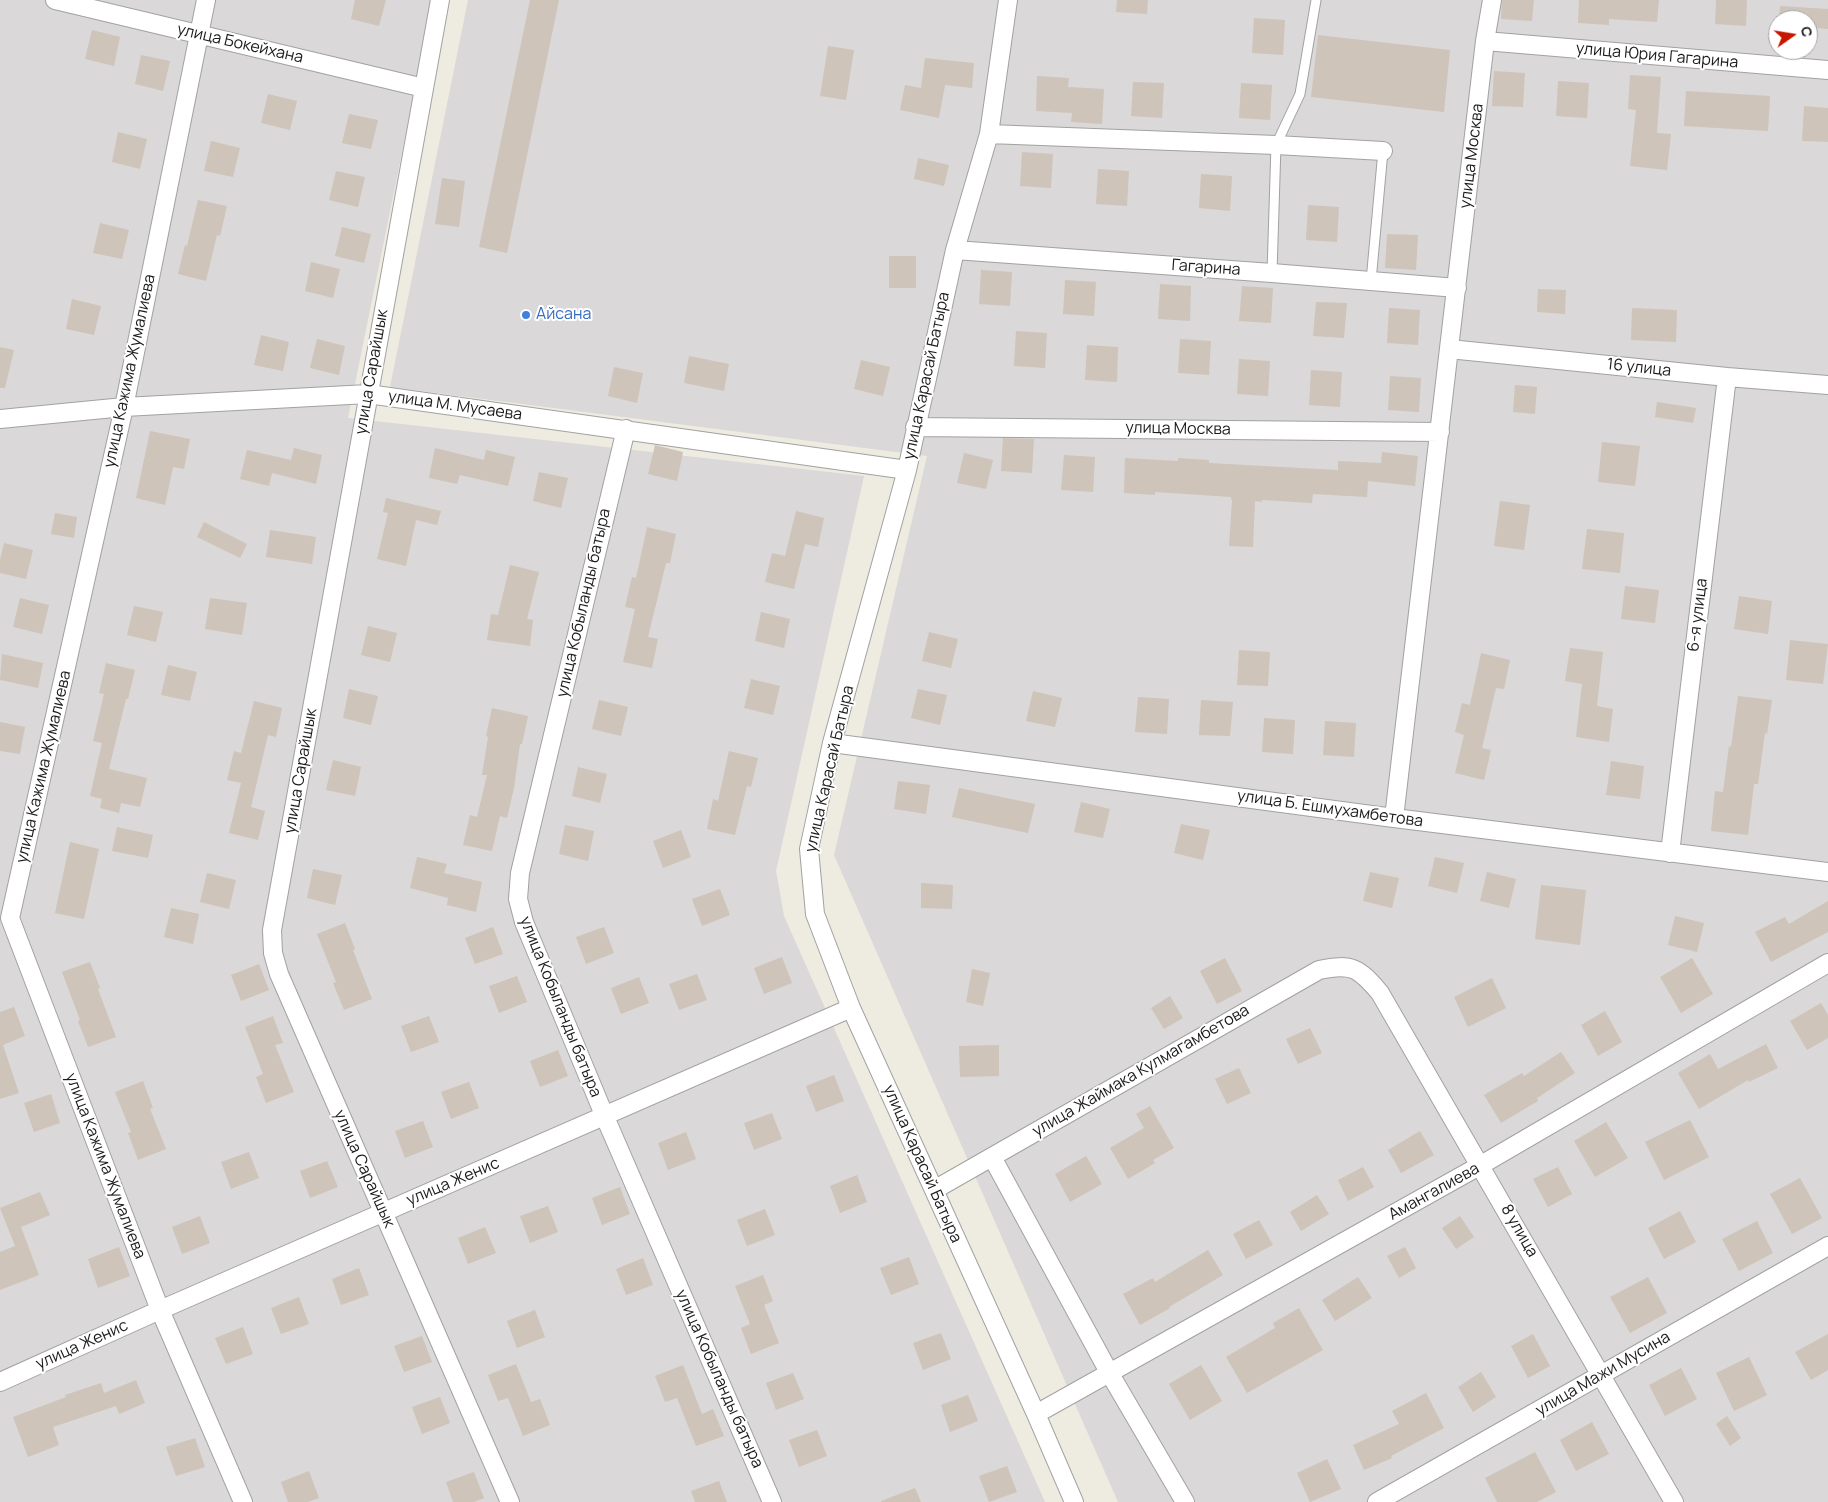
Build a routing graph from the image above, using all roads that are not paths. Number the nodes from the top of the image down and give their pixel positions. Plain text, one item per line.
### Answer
1 (55, 0) edge
2 (206, 0) edge
3 (440, 0) edge
4 (1008, 0) edge
5 (1316, 0) edge
6 (1492, 0) edge
7 (198, 34) junction
8 (1485, 41) junction
9 (1828, 70) edge
10 (424, 88) junction
11 (990, 134) junction
12 (1276, 145) junction
13 (1384, 151) joint
14 (955, 250) junction
15 (1272, 273) junction
16 (1371, 281) junction
17 (1457, 288) junction
18 (1449, 349) junction
19 (1727, 377) junction
20 (1828, 385) edge
21 (368, 394) junction
22 (124, 407) junction
23 (0, 419) edge
24 (915, 427) junction
25 (626, 429) junction
26 (1440, 432) junction
27 (907, 470) junction
28 (832, 743) junction
29 (1394, 818) junction
30 (1670, 853) junction
31 (1828, 872) edge
32 (5, 924) edge
33 (1828, 963) edge
34 (1353, 968) joint
35 (851, 1008) junction
36 (604, 1117) junction
37 (992, 1157) junction
38 (1481, 1165) junction
39 (934, 1190) junction
40 (383, 1213) junction
41 (1828, 1246) edge
42 (160, 1310) junction
43 (1110, 1374) junction
44 (1602, 1375) junction
45 (0, 1382) edge
46 (1036, 1414) junction
47 (243, 1502) edge
48 (510, 1502) edge
49 (772, 1502) edge
50 (1074, 1502) edge
51 (1185, 1502) edge
52 (1377, 1502) edge
53 (1674, 1502) edge

1 - 7 street, улица Бокейхана
2 - 7 street, улица Кажима Жумалиева
3 - 10 street, улица Сарайшык
4 - 11 street, улица Карасай Батыра
5 - 12 lane
6 - 8 street, улица Москва
7 - 10 street, улица Бокейхана
7 - 22 street, улица Кажима Жумалиева
8 - 9 street, улица Юрия Гагарина
8 - 17 street, улица Москва
10 - 21 street, улица Сарайшык
11 - 12 street
11 - 14 street, улица Карасай Батыра
12 - 13 street
12 - 15 lane
13 - 16 lane
14 - 15 street, Гагарина
14 - 24 street, улица Карасай Батыра
15 - 16 street, Гагарина
16 - 17 street, Гагарина
17 - 18 street, улица Москва
18 - 19 street, 16 улица
18 - 26 street, улица Москва
19 - 20 street, 16 улица
19 - 30 street, 6-я улица
21 - 22 street, улица М. Мусаева
21 - 25 street, улица М. Мусаева
21 - 40 street, улица Сарайшык
22 - 23 street, улица М. Мусаева
22 - 32 street, улица Кажима Жумалиева
24 - 26 street, улица Москва
24 - 27 street, улица Карасай Батыра
25 - 27 street, улица М. Мусаева
25 - 36 street, улица Кобыланды батыра
26 - 29 street, улица Москва
27 - 28 street, улица Карасай Батыра
28 - 29 street, улица Б. Ешмухамбетова
28 - 35 street, улица Карасай Батыра
29 - 30 street, улица Б. Ешмухамбетова
30 - 31 street, улица Б. Ешмухамбетова
32 - 42 street, улица Кажима Жумалиева
33 - 38 street, Амангалиева
34 - 37 street, улица Жаймака Кулмагамбетова
34 - 38 street, 8 улица
35 - 36 street, улица Женис
35 - 39 street, улица Карасай Батыра
36 - 40 street, улица Женис
36 - 49 street, улица Кобыланды батыра
37 - 39 street, улица Жаймака Кулмагамбетова
37 - 43 street
38 - 43 street, Амангалиева
38 - 44 street, 8 улица
39 - 46 street, улица Карасай Батыра
40 - 42 street, улица Женис
40 - 48 street, улица Сарайшык
41 - 44 street, улица Мажи Мусина
42 - 45 street, улица Женис
42 - 47 street, улица Кажима Жумалиева
43 - 46 street, Амангалиева
43 - 51 street
44 - 52 street, улица Мажи Мусина
44 - 53 street, 8 улица
46 - 50 street, улица Карасай Батыра

